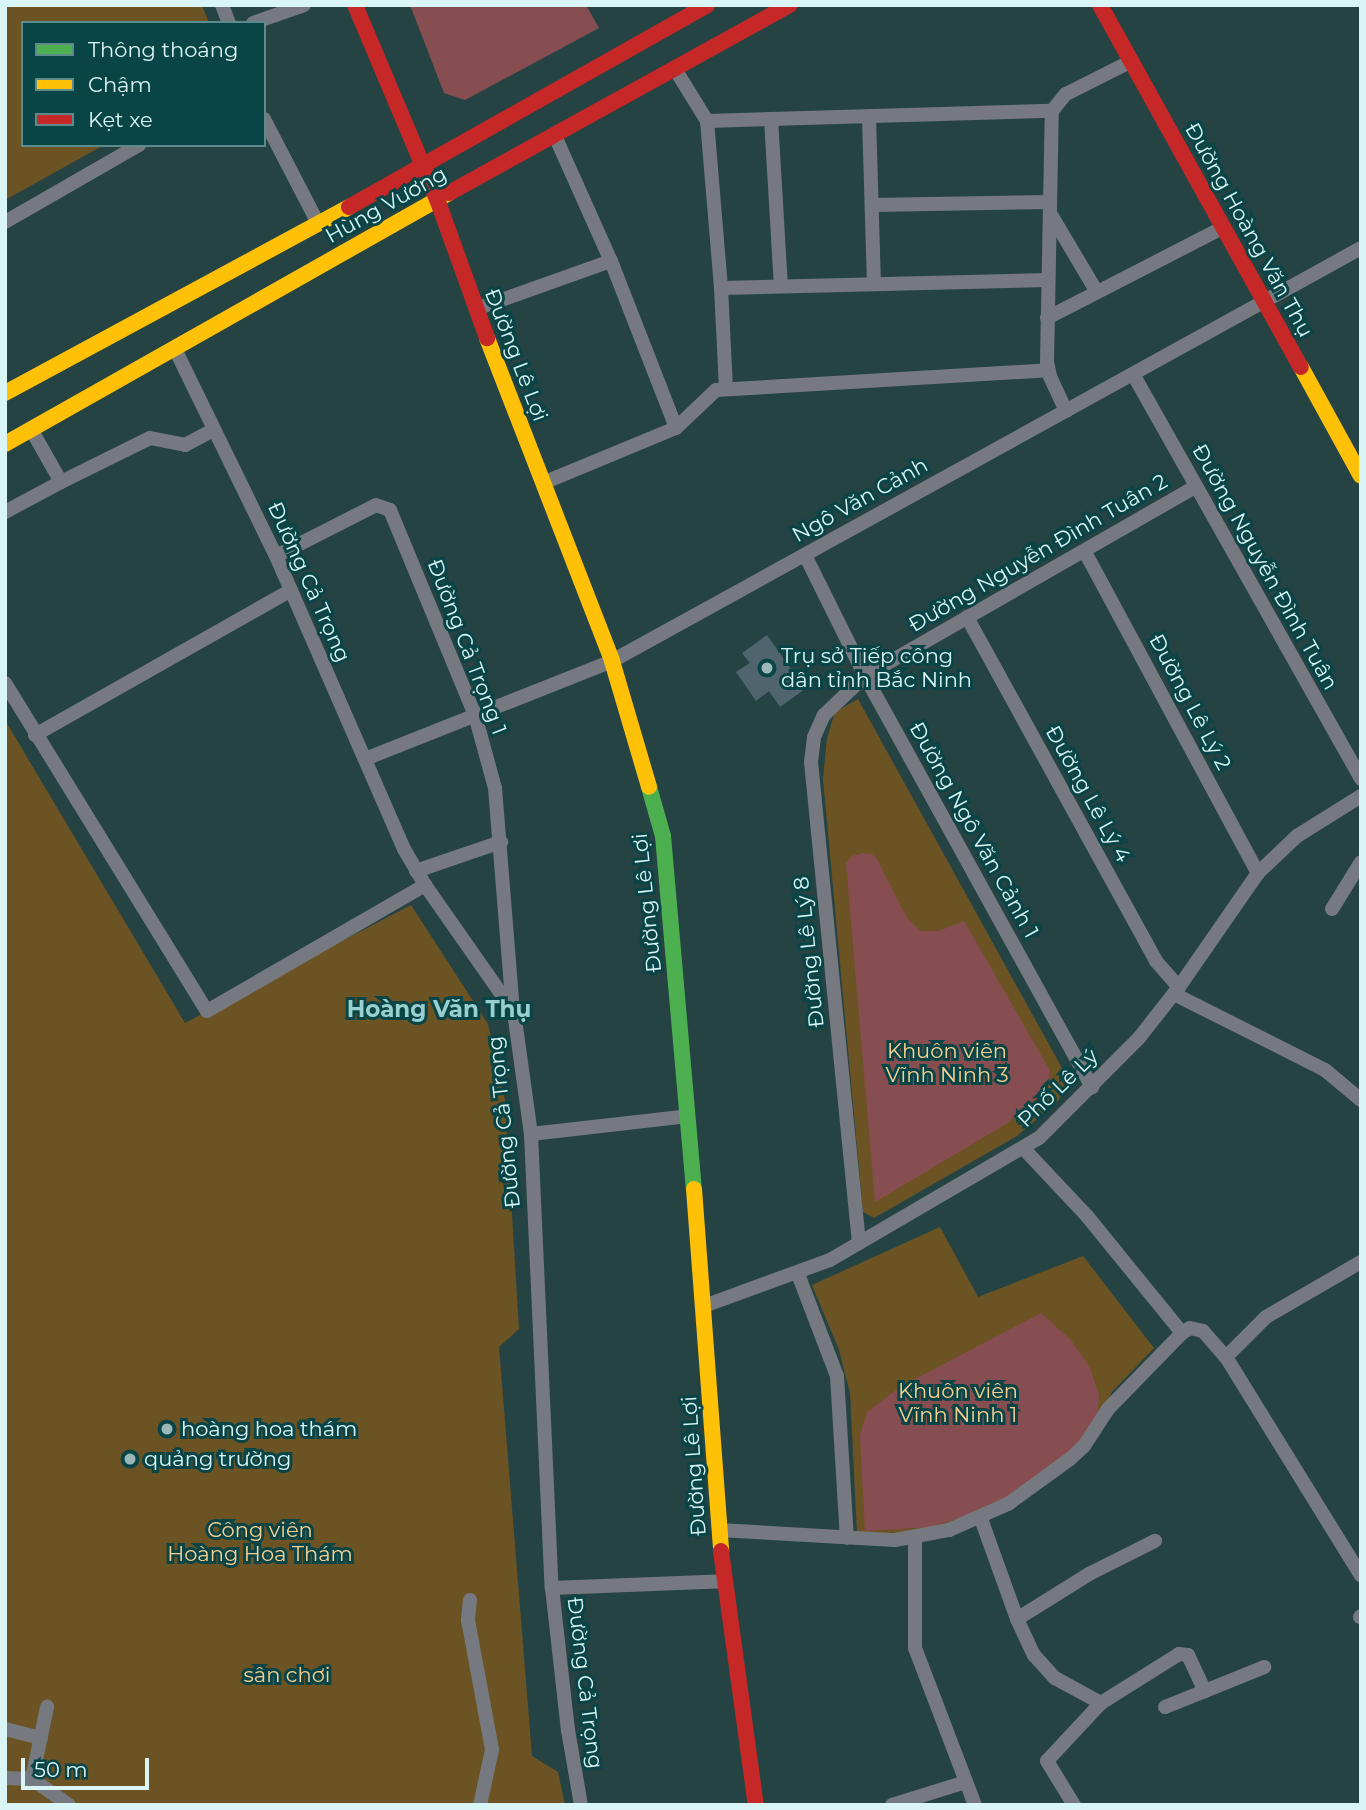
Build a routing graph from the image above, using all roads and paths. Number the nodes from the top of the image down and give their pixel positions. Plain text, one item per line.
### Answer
1 (304, 5) edge
2 (355, 5) edge
3 (707, 5) edge
4 (789, 5) edge
5 (1100, 5) edge
6 (259, 21) edge
7 (1132, 61) junction
8 (675, 69) junction
9 (1052, 111) junction
10 (869, 117) junction
11 (771, 119) junction
12 (708, 121) junction
13 (266, 123) edge
14 (555, 136) junction
15 (136, 147) edge
16 (423, 166) junction
17 (437, 199) junction
18 (872, 205) junction
19 (1050, 207) junction
20 (5, 222) edge
21 (318, 223) junction
22 (1224, 227) junction
23 (1361, 248) edge
24 (611, 261) junction
25 (1048, 280) junction
26 (874, 284) junction
27 (781, 286) junction
28 (721, 288) junction
29 (1097, 292) junction
30 (1265, 301) junction
31 (476, 309) junction
32 (1047, 317) junction
33 (175, 349) junction
34 (1048, 370) junction
35 (1133, 374) junction
36 (726, 389) junction
37 (5, 393) edge
38 (1066, 411) junction
39 (676, 428) junction
40 (31, 429) junction
41 (214, 430) junction
42 (5, 444) edge
43 (1361, 476) edge
44 (61, 482) junction
45 (543, 483) junction
46 (1195, 487) junction
47 (5, 512) edge
48 (1085, 552) junction
49 (805, 555) junction
50 (276, 556) junction
51 (290, 591) junction
52 (967, 617) junction
53 (612, 661) junction
54 (865, 676) junction
55 (5, 683) edge
56 (475, 715) junction
57 (36, 735) junction
58 (365, 759) junction
59 (1361, 779) edge
60 (1361, 796) edge
61 (501, 842) junction
62 (1361, 862) edge
63 (416, 871) junction
64 (1258, 873) junction
65 (425, 885) junction
66 (1332, 909) dead end
67 (1176, 990) junction
68 (513, 1012) junction
69 (1092, 1087) junction
70 (1361, 1100) edge
71 (688, 1116) junction
72 (531, 1134) junction
73 (1024, 1149) junction
74 (859, 1243) junction
75 (1361, 1262) edge
76 (797, 1274) junction
77 (704, 1306) junction
78 (1182, 1333) junction
79 (1226, 1357) junction
80 (980, 1516) junction
81 (719, 1530) junction
82 (847, 1538) junction
83 (915, 1538) junction
84 (1155, 1541) dead end
85 (1361, 1576) edge
86 (723, 1581) junction
87 (552, 1588) junction
88 (470, 1600) dead end
89 (1017, 1619) junction
90 (1264, 1667) dead end
91 (1205, 1690) junction
92 (1101, 1703) junction
93 (47, 1707) dead end
94 (1164, 1707) dead end
95 (5, 1729) edge
96 (41, 1738) junction
97 (5, 1777) edge
98 (32, 1779) junction
99 (966, 1782) junction
100 (69, 1805) edge
101 (480, 1805) edge
102 (581, 1805) edge
103 (756, 1805) edge
104 (892, 1805) edge
105 (975, 1805) edge
106 (1074, 1805) edge

1 - 6 street
2 - 16 main road, Đường Lê Lợi
3 - 16 main road, Hùng Vương
4 - 8 main road, Hùng Vương
5 - 7 main road, Đường Hoàng Văn Thụ
7 - 9 street
7 - 22 main road, Đường Hoàng Văn Thụ
8 - 12 street
8 - 14 main road, Hùng Vương
9 - 10 street
9 - 19 street
10 - 11 street
10 - 18 street
11 - 12 street
11 - 27 street
12 - 28 street
13 - 21 street
14 - 17 main road, Hùng Vương
14 - 24 street
15 - 20 street
16 - 17 main road, Đường Lê Lợi
16 - 21 main road, Hùng Vương
17 - 31 main road, Đường Lê Lợi
17 - 33 main road, Hùng Vương
18 - 19 street
18 - 26 street
19 - 25 street
19 - 29 street
21 - 37 main road, Hùng Vương
22 - 29 street
22 - 30 main road, Đường Hoàng Văn Thụ
23 - 30 street, Ngô Văn Cảnh
24 - 31 street
24 - 39 street
25 - 26 street
25 - 32 street
26 - 27 street
27 - 28 street
28 - 36 street
29 - 32 street
30 - 35 street, Ngô Văn Cảnh
30 - 43 main road, Đường Hoàng Văn Thụ
31 - 45 main road, Đường Lê Lợi
32 - 34 street
33 - 40 main road, Hùng Vương
33 - 41 street, Đường Cả Trọng
34 - 36 street
34 - 38 street
35 - 38 street, Ngô Văn Cảnh
35 - 46 street, Đường Nguyễn Đình Tuân
36 - 39 street
38 - 49 street, Ngô Văn Cảnh
39 - 45 street
40 - 42 main road, Hùng Vương
40 - 44 street
41 - 44 street
41 - 50 street, Đường Cả Trọng
44 - 47 street
45 - 53 main road, Đường Lê Lợi
46 - 48 street, Đường Nguyễn Đình Tuân 2
46 - 59 street, Đường Nguyễn Đình Tuân
48 - 52 street, Đường Nguyễn Đình Tuân 2
48 - 64 street, Đường Lê Lý 2
49 - 53 street, Ngô Văn Cảnh
49 - 54 street, Đường Ngô Văn Cảnh 1
50 - 51 street, Đường Cả Trọng
50 - 56 street, Đường Cả Trọng 1
51 - 57 street
51 - 58 street, Đường Cả Trọng
52 - 54 street, Đường Nguyễn Đình Tuân 2
52 - 67 street, Đường Lê Lý 4
53 - 56 street, Ngô Văn Cảnh
53 - 71 main road, Đường Lê Lợi
54 - 69 street, Đường Ngô Văn Cảnh 1
54 - 74 street, Đường Lê Lý 8
55 - 57 street
56 - 58 street, Ngô Văn Cảnh
56 - 61 street, Đường Cả Trọng 1
57 - 65 street
58 - 63 street, Đường Cả Trọng
60 - 64 street, Phố Lê Lý
61 - 63 street
61 - 68 street, Đường Cả Trọng 1
62 - 66 street
63 - 65 street, Đường Cả Trọng
64 - 67 street, Phố Lê Lý
65 - 68 street, Đường Cả Trọng
67 - 69 street, Phố Lê Lý
67 - 70 street
68 - 72 street, Đường Cả Trọng
69 - 73 street, Phố Lê Lý
71 - 72 street
71 - 77 main road, Đường Lê Lợi
72 - 87 street, Đường Cả Trọng
73 - 74 street, Phố Lê Lý
73 - 78 street
74 - 76 street, Phố Lê Lý
75 - 79 street
76 - 77 street, Phố Lê Lý
76 - 82 street
77 - 81 main road, Đường Lê Lợi
78 - 79 street
78 - 80 street
79 - 85 street
80 - 83 street
80 - 89 street
81 - 82 street
81 - 86 main road, Đường Lê Lợi
82 - 83 street
83 - 99 street
84 - 89 street
86 - 87 street
86 - 103 main road, Đường Lê Lợi
87 - 102 street, Đường Cả Trọng
88 - 101 street
89 - 92 street
90 - 91 street
91 - 92 street
91 - 94 street
92 - 106 street
93 - 96 street
95 - 96 street
96 - 98 street
97 - 98 street
98 - 100 street
99 - 104 street
99 - 105 street

